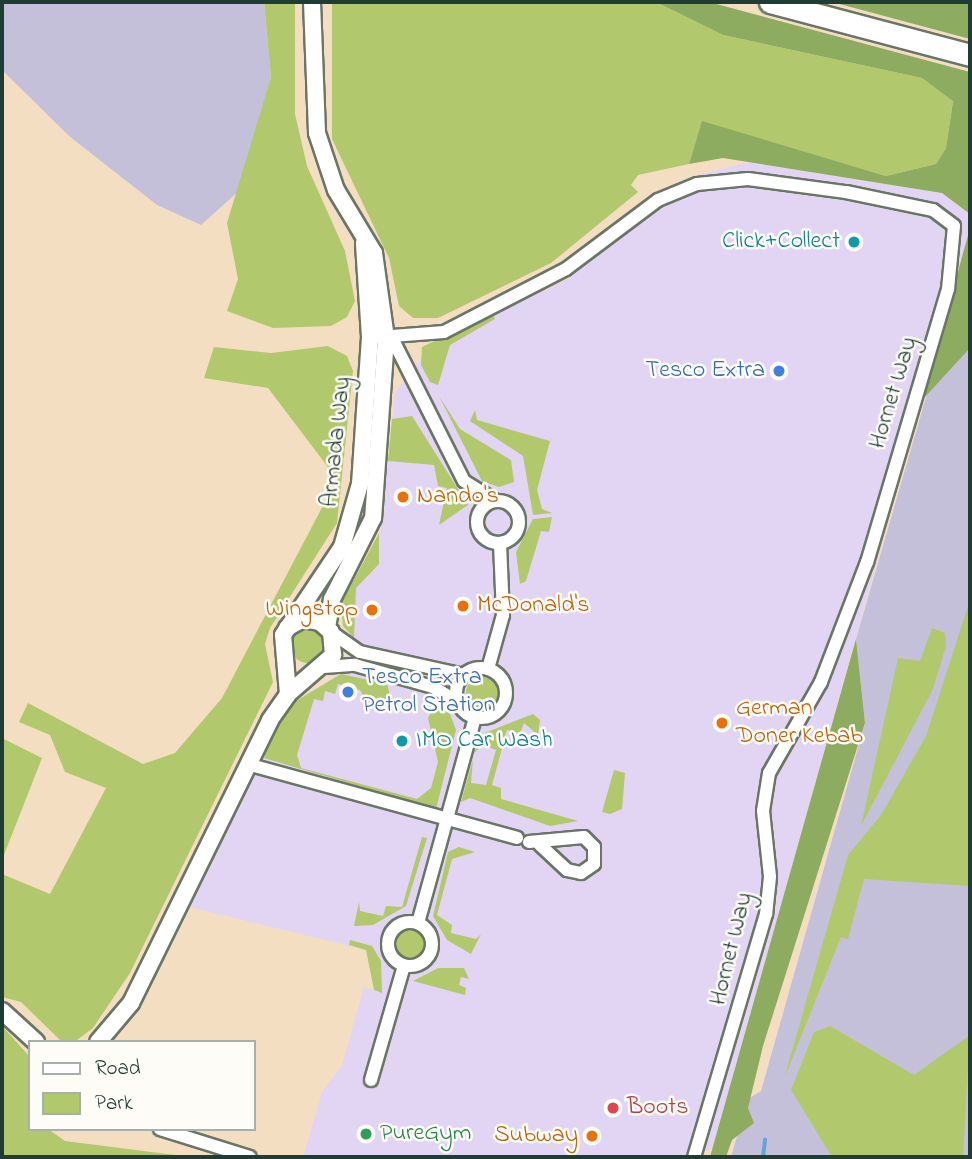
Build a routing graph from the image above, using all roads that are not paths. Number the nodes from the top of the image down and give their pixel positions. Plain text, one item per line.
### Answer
1 (312, 2) edge
2 (770, 2) edge
3 (970, 55) edge
4 (383, 338) junction
5 (494, 500) junction
6 (500, 543) junction
7 (287, 628) junction
8 (329, 630) junction
9 (284, 659) junction
10 (488, 669) junction
11 (319, 670) junction
12 (464, 675) junction
13 (288, 694) junction
14 (458, 702) junction
15 (475, 717) junction
16 (247, 764) junction
17 (446, 818) junction
18 (528, 842) dead end
19 (418, 923) junction
20 (404, 966) junction
21 (2, 1011) edge
22 (111, 1036) edge
23 (34, 1040) edge
24 (371, 1080) dead end
25 (166, 1131) edge
26 (250, 1157) edge
27 (694, 1157) edge

1 - 4 street, Armada Way
2 - 3 highway
4 - 5 street
4 - 7 street, Armada Way
4 - 8 street, Armada Way
4 - 27 street, Hornet Way
5 - 6 street
5 - 6 street
6 - 10 street
7 - 8 street
7 - 9 street, Armada Way
8 - 11 street, Armada Way
8 - 12 street
9 - 11 street
9 - 13 street, Armada Way
10 - 12 street
10 - 15 street
11 - 13 street
11 - 14 street
12 - 14 street
13 - 16 street
14 - 15 street
15 - 17 street
16 - 17 street
16 - 22 street
17 - 18 street
17 - 19 street
19 - 20 street
19 - 20 street
20 - 24 street
21 - 23 street
25 - 26 street

